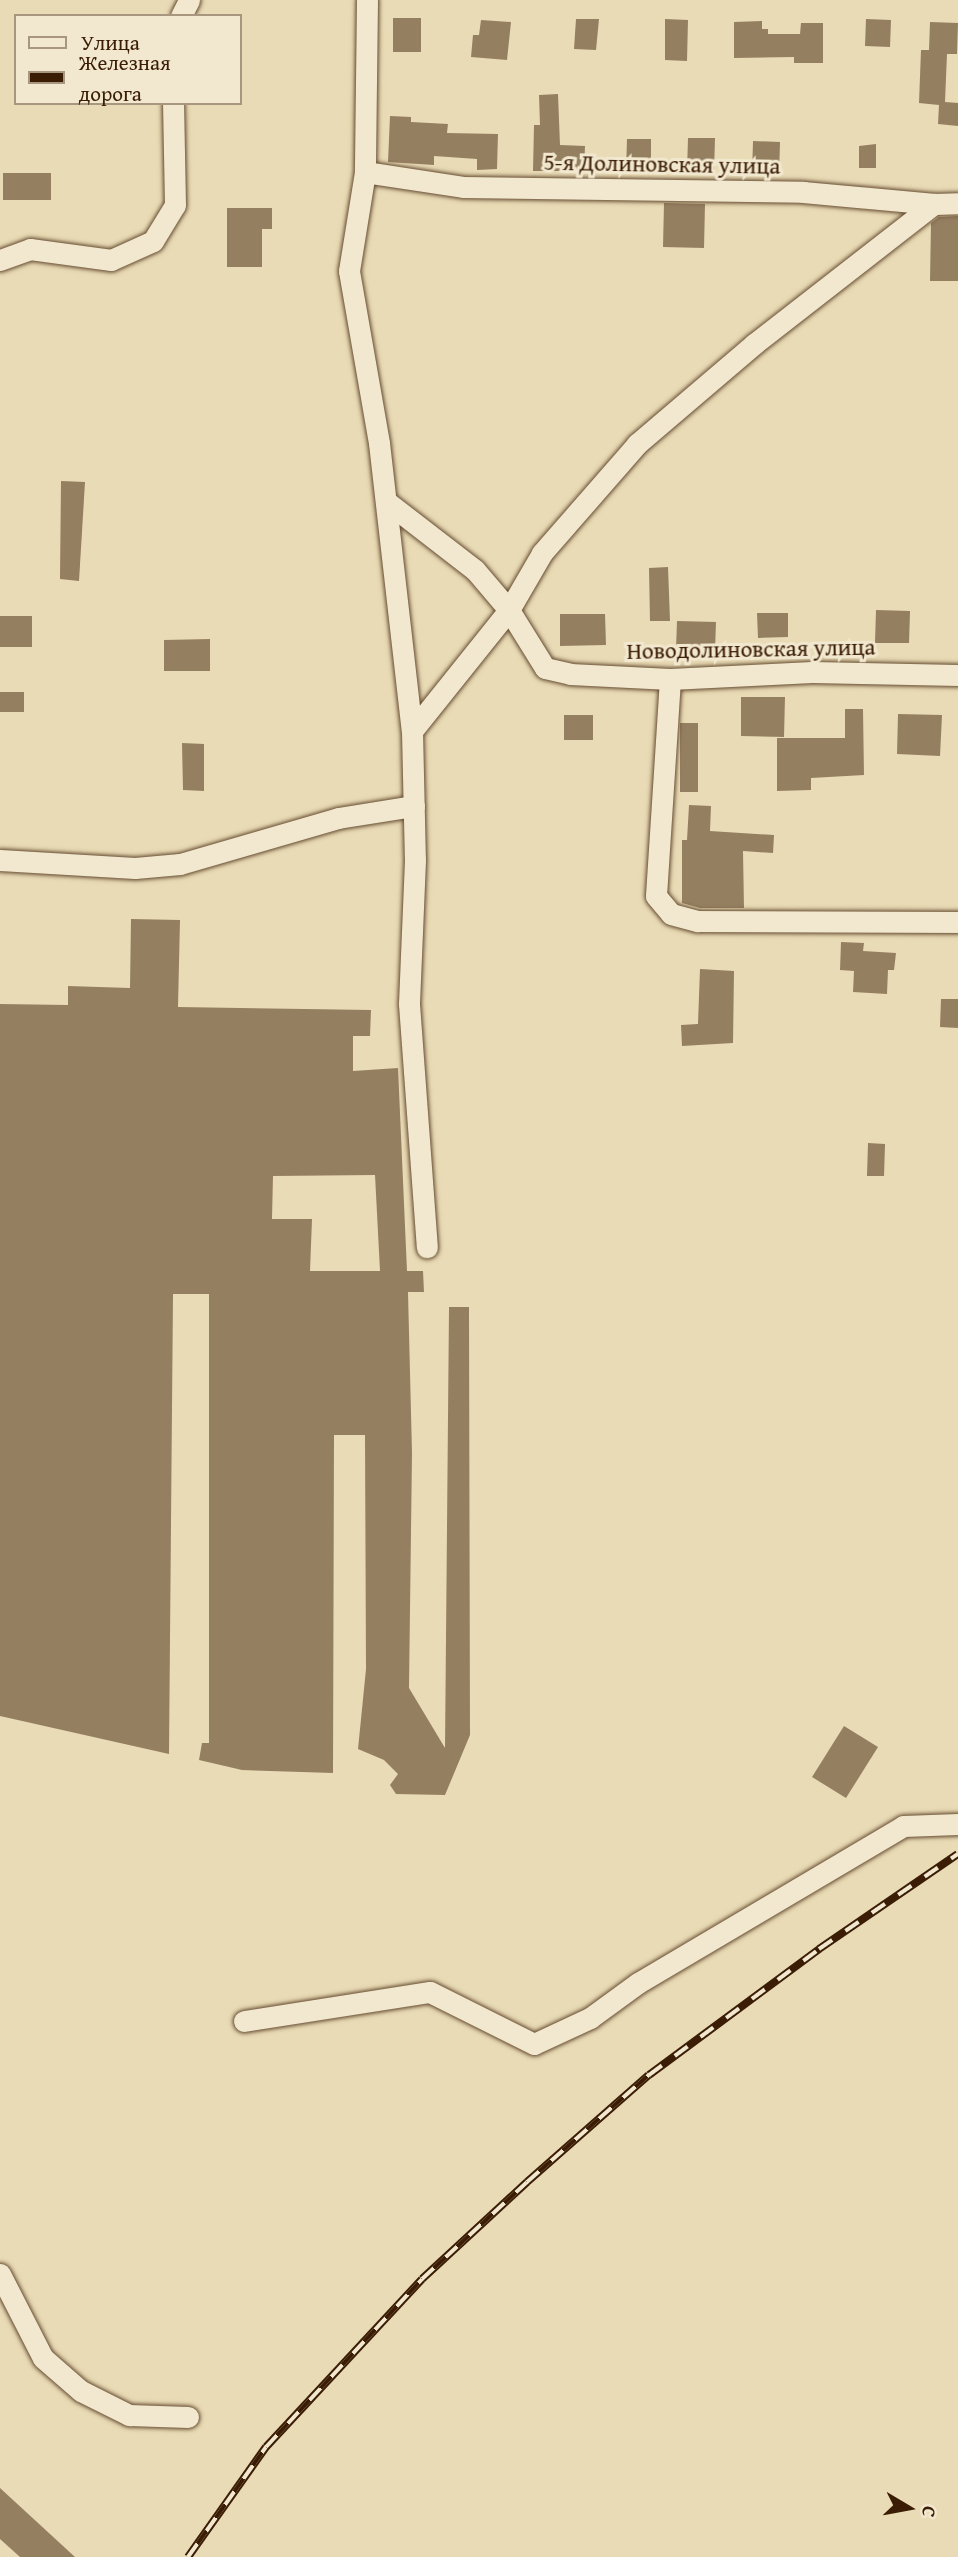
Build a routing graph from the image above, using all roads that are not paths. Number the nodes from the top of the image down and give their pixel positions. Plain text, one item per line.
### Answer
1 (368, 0) edge
2 (173, 105) edge
3 (366, 172) junction
4 (958, 203) edge
5 (934, 204) junction
6 (0, 260) edge
7 (387, 502) junction
8 (509, 610) junction
9 (958, 675) edge
10 (670, 679) junction
11 (412, 731) junction
12 (414, 806) junction
13 (0, 860) edge
14 (958, 922) edge
15 (427, 1247) dead end
16 (958, 1824) edge
17 (244, 2021) dead end
18 (0, 2274) edge
19 (188, 2417) dead end

1 - 3 street
2 - 6 street
3 - 5 street, 5-я Долиновская улица
3 - 7 street
4 - 5 street, 5-я Долиновская улица
5 - 8 street
7 - 8 street
7 - 11 street
8 - 10 street, Новодолиновская улица
8 - 11 street
9 - 10 street, Новодолиновская улица
10 - 14 street
11 - 12 street
12 - 13 street
12 - 15 street
16 - 17 street
18 - 19 street

